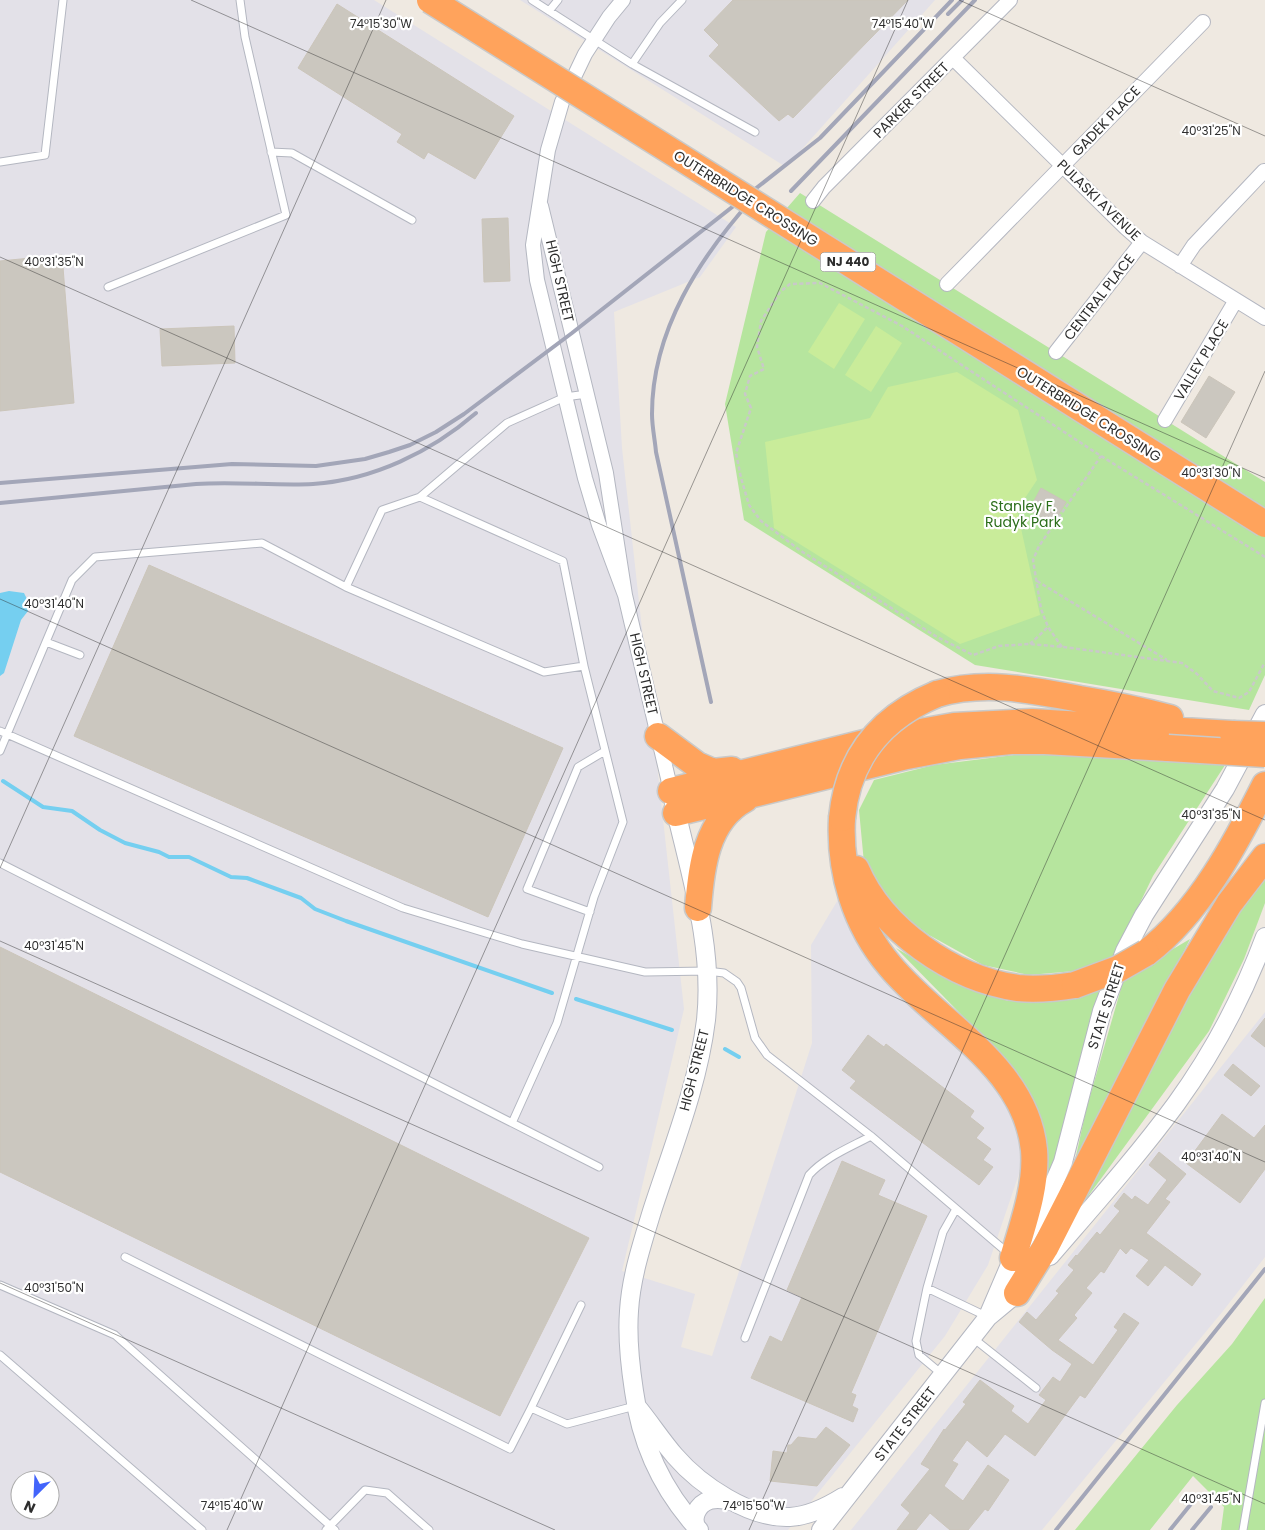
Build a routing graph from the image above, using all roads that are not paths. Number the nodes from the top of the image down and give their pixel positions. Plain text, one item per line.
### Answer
1 (63, 0) edge
2 (240, 0) edge
3 (430, 0) edge
4 (460, 0) edge
5 (532, 0) edge
6 (558, 0) edge
7 (623, 0) edge
8 (682, 0) edge
9 (1010, 0) edge
10 (549, 11) junction
11 (1203, 22) dead end
12 (594, 39) junction
13 (953, 58) junction
14 (632, 64) junction
15 (755, 132) dead end
16 (271, 152) junction
17 (0, 162) edge
18 (1062, 166) junction
19 (1264, 171) edge
20 (813, 201) dead end
21 (541, 202) junction
22 (412, 220) dead end
23 (1142, 242) junction
24 (1180, 266) junction
25 (946, 284) dead end
26 (108, 287) dead end
27 (1236, 300) junction
28 (1265, 318) edge
29 (1056, 352) dead end
30 (587, 394) junction
31 (565, 397) junction
32 (1165, 420) dead end
33 (420, 497) junction
34 (1265, 505) edge
35 (1265, 524) edge
36 (346, 587) junction
37 (626, 594) junction
38 (46, 642) junction
39 (80, 656) dead end
40 (584, 666) junction
41 (1265, 714) edge
42 (1168, 732) junction
43 (4, 733) edge
44 (1265, 735) edge
45 (658, 736) junction
46 (0, 751) edge
47 (605, 751) junction
48 (1265, 754) edge
49 (754, 783) junction
50 (1265, 785) edge
51 (674, 802) junction
52 (842, 818) junction
53 (1265, 857) edge
54 (0, 863) edge
55 (698, 908) junction
56 (590, 912) junction
57 (1265, 937) edge
58 (577, 957) junction
59 (708, 971) junction
60 (512, 1123) junction
61 (871, 1136) junction
62 (599, 1167) dead end
63 (956, 1209) junction
64 (125, 1257) dead end
65 (1013, 1258) junction
66 (0, 1285) edge
67 (927, 1288) junction
68 (1017, 1293) junction
69 (581, 1305) dead end
70 (988, 1317) junction
71 (972, 1337) junction
72 (745, 1338) dead end
73 (0, 1355) edge
74 (943, 1375) junction
75 (1036, 1388) dead end
76 (1265, 1402) edge
77 (636, 1406) junction
78 (531, 1408) junction
79 (855, 1488) junction
80 (738, 1504) junction
81 (698, 1528) edge
82 (330, 1529) edge
83 (202, 1530) edge
84 (429, 1530) edge
85 (821, 1530) edge
86 (1243, 1530) edge

1 - 17 lane
2 - 16 lane
3 - 35 highway, OUTERBRIDGE CROSSING / NJ 440, bridge
4 - 34 highway, OUTERBRIDGE CROSSING / NJ 440
5 - 10 lane
6 - 10 lane
7 - 12 street, HIGH STREET
8 - 14 lane
9 - 13 street, PARKER STREET
10 - 12 lane
11 - 18 street, GADEK PLACE
12 - 14 lane
12 - 21 street, HIGH STREET
13 - 18 street, PULASKI AVENUE
13 - 20 street, PARKER STREET
14 - 15 lane
16 - 22 lane
16 - 26 lane
18 - 23 street, PULASKI AVENUE
18 - 25 street, GADEK PLACE
19 - 24 street
21 - 30 street, HIGH STREET
21 - 31 street, HIGH STREET
23 - 24 street, PULASKI AVENUE
23 - 29 street, CENTRAL PLACE
24 - 27 street, PULASKI AVENUE
27 - 28 street, PULASKI AVENUE
27 - 32 street, VALLEY PLACE
30 - 31 lane
30 - 37 street, HIGH STREET
31 - 33 lane
31 - 37 street, HIGH STREET
33 - 36 lane
33 - 40 lane
36 - 38 lane
36 - 40 lane
37 - 45 street, HIGH STREET
38 - 39 lane
38 - 43 lane
40 - 47 lane
41 - 65 street, STATE STREET
42 - 44 highway, bridge
42 - 48 highway, bridge
42 - 49 highway
42 - 52 highway, bridge
43 - 46 lane
43 - 58 lane
45 - 49 highway
45 - 51 street, HIGH STREET
47 - 56 lane
47 - 56 lane
49 - 51 highway
49 - 55 highway
50 - 52 highway, bridge
51 - 55 street, HIGH STREET
52 - 65 highway
53 - 68 highway
54 - 60 lane
55 - 59 street, HIGH STREET
56 - 58 lane
57 - 68 street, STATE STREET
58 - 59 lane
58 - 60 lane
59 - 61 lane
59 - 77 street, HIGH STREET
60 - 62 lane
61 - 63 lane
61 - 72 lane
63 - 65 lane
63 - 67 lane
64 - 78 lane
65 - 70 street, STATE STREET
66 - 82 lane
67 - 70 lane
67 - 74 lane
68 - 70 street, STATE STREET
69 - 78 lane
70 - 71 street, STATE STREET
71 - 74 street, STATE STREET
71 - 75 lane
73 - 83 lane
74 - 79 street, STATE STREET
76 - 86 lane
77 - 78 lane
77 - 80 street
77 - 81 street, HIGH STREET
79 - 80 street
79 - 85 street, STATE STREET
80 - 81 street
82 - 84 lane

